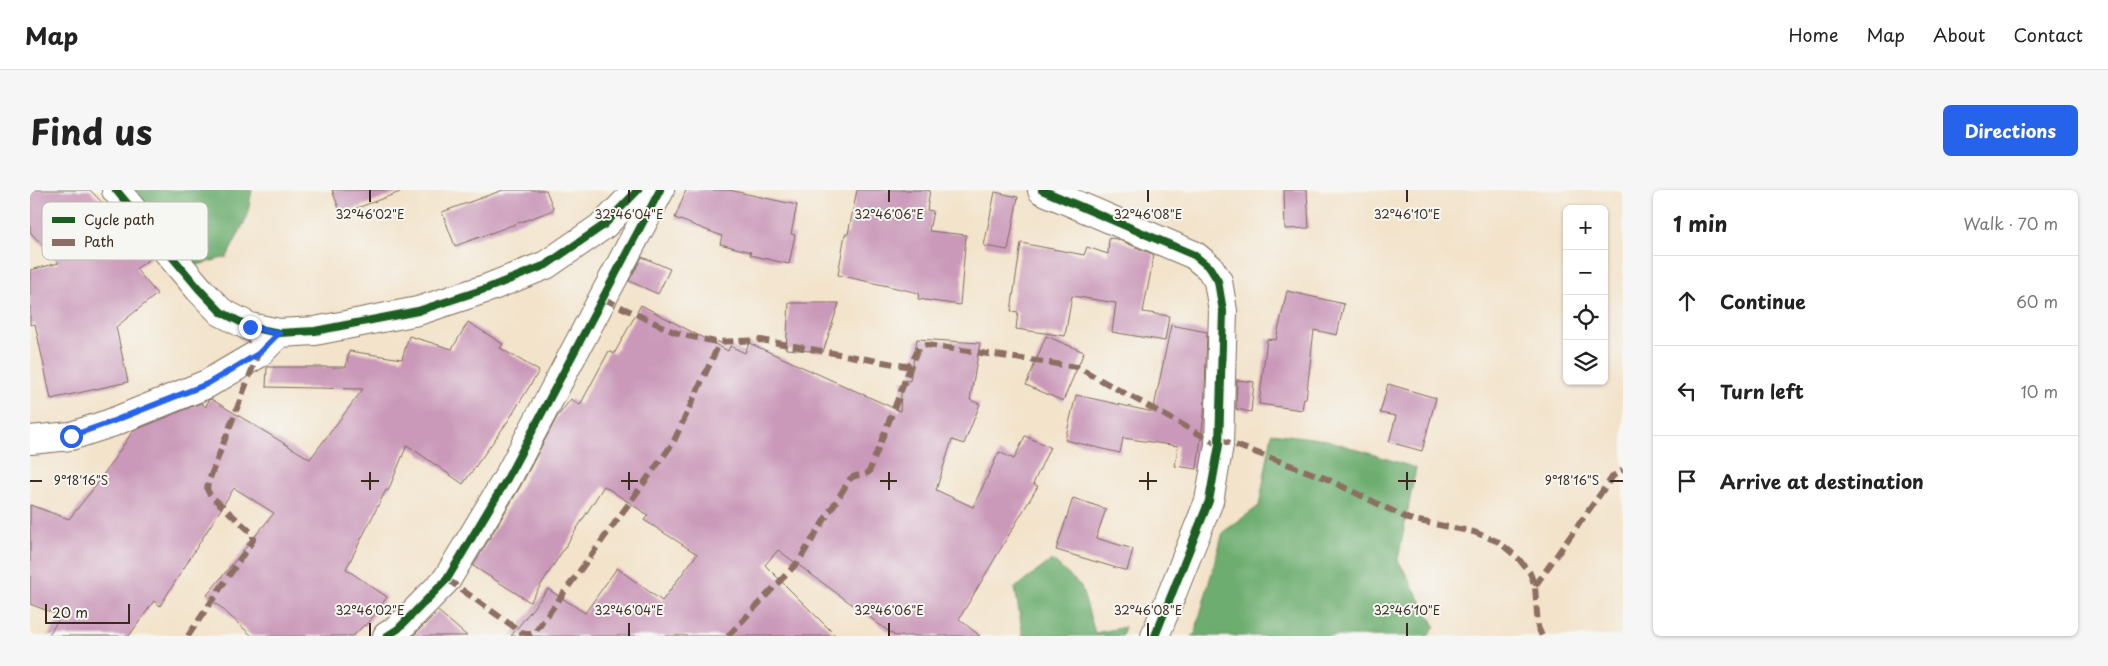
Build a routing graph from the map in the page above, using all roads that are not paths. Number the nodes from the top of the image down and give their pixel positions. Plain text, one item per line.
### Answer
1 (116, 190) edge
2 (638, 190) edge
3 (660, 190) edge
4 (1042, 190) edge
5 (126, 202) edge
6 (175, 260) edge
7 (279, 333) junction
8 (30, 440) edge
9 (387, 636) edge
10 (1155, 636) edge

1 - 5 street
2 - 7 street
3 - 9 street
4 - 10 street
6 - 7 street
7 - 8 street

